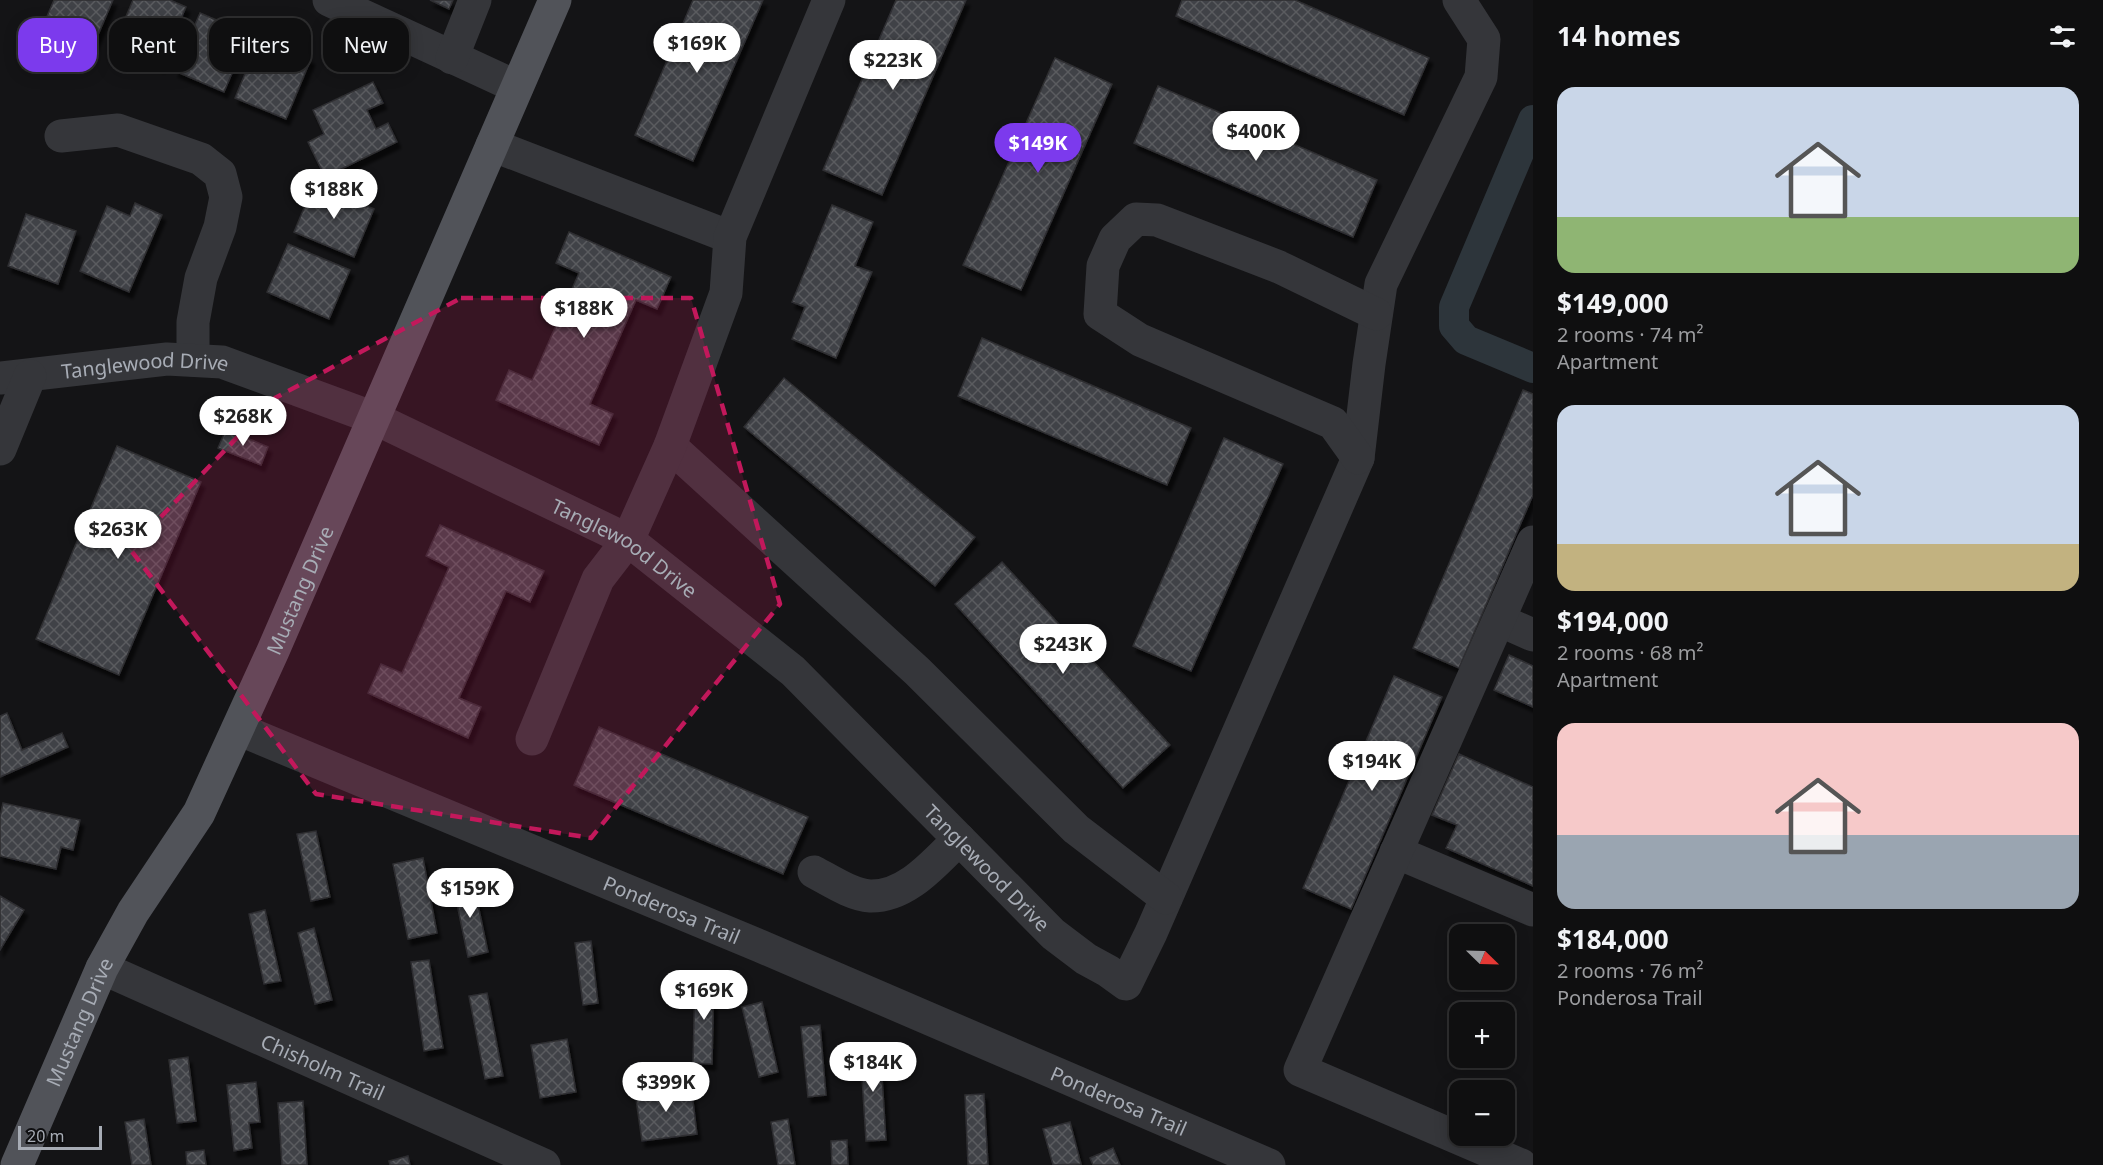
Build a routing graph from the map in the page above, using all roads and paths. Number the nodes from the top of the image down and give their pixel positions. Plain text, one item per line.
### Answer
1 (329, 0) edge
2 (475, 0) edge
3 (555, 0) edge
4 (829, 0) edge
5 (1459, 0) edge
6 (452, 58) junction
7 (517, 87) junction
8 (61, 136) dead end
9 (492, 145) junction
10 (730, 237) junction
11 (1376, 314) junction
12 (193, 360) junction
13 (15, 377) edge
14 (374, 418) junction
15 (670, 446) junction
16 (0, 449) edge
17 (1358, 458) junction
18 (628, 540) junction
19 (1533, 542) edge
20 (1499, 620) junction
21 (1533, 634) edge
22 (238, 729) junction
23 (532, 739) dead end
24 (959, 839) junction
25 (1396, 852) junction
26 (814, 873) dead end
27 (1166, 898) junction
28 (1533, 910) edge
29 (102, 968) junction
30 (16, 1165) edge
31 (544, 1165) edge
32 (1269, 1165) edge
33 (1521, 1165) edge

1 - 6 street
2 - 6 street
3 - 7 main road, Mustang Drive
4 - 10 street
5 - 11 street
6 - 7 street
7 - 9 main road, Mustang Drive
8 - 12 street
9 - 10 street
9 - 14 main road, Mustang Drive
10 - 15 street
11 - 17 street
11 - 17 street
12 - 13 street, Tanglewood Drive
12 - 14 street, Tanglewood Drive
13 - 16 street
14 - 18 street, Tanglewood Drive
14 - 22 main road, Mustang Drive
15 - 18 street
15 - 27 street
17 - 27 street
18 - 23 street
18 - 24 street, Tanglewood Drive
19 - 20 street
20 - 21 street
20 - 25 street
22 - 29 main road, Mustang Drive
22 - 32 street, Ponderosa Trail
24 - 26 street
24 - 27 street, Tanglewood Drive
25 - 28 street
25 - 33 street
29 - 30 main road, Mustang Drive
29 - 31 street, Chisholm Trail

